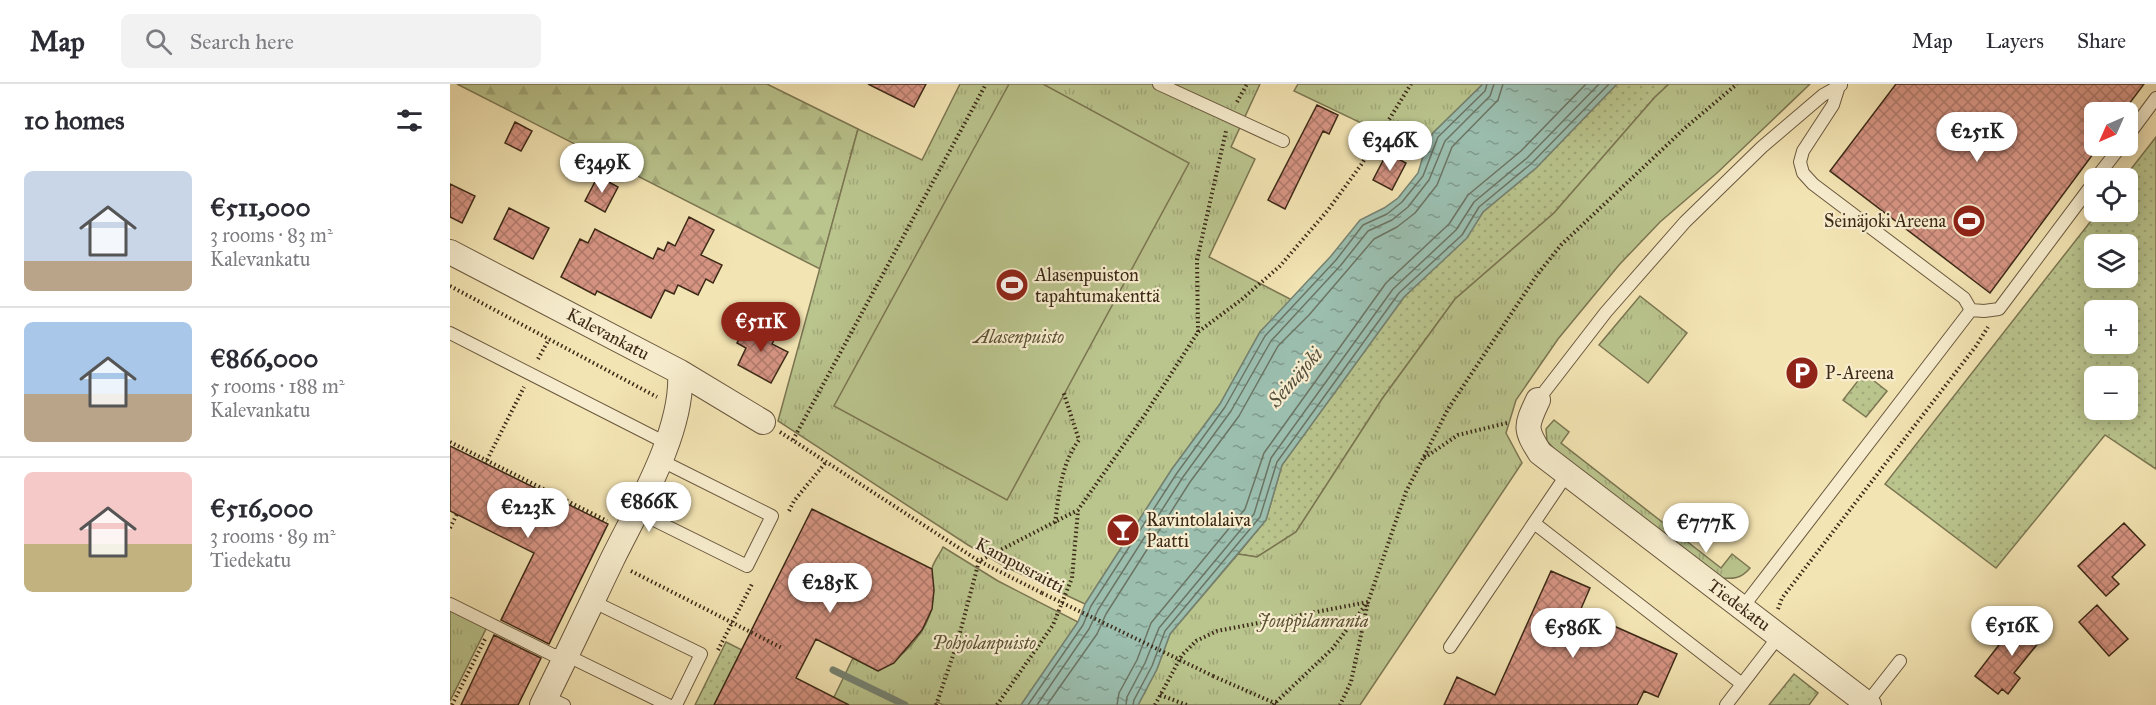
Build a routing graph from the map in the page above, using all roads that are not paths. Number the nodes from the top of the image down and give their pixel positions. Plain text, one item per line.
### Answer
1 (1159, 84) edge
2 (1840, 85) edge
3 (2156, 98) edge
4 (2138, 122) edge
5 (1283, 141) dead end
6 (2113, 156) edge
7 (2104, 168) edge
8 (2084, 195) edge
9 (450, 252) edge
10 (1971, 310) junction
11 (450, 333) edge
12 (680, 372) junction
13 (1533, 411) joint
14 (763, 422) road end
15 (663, 451) junction
16 (1567, 474) junction
17 (636, 511) junction
18 (1534, 523) junction
19 (592, 601) junction
20 (450, 604) edge
21 (1742, 608) junction
22 (1779, 636) junction
23 (1450, 647) dead end
24 (566, 656) junction
25 (1900, 660) dead end
26 (1742, 684) junction
27 (551, 702) edge
28 (1868, 704) edge
29 (668, 705) edge
30 (676, 705) edge
31 (1726, 705) edge

1 - 5 lane
2 - 10 lane
2 - 13 lane
3 - 4 lane
6 - 7 lane
8 - 10 lane
9 - 12 street, Kalevankatu
10 - 21 lane
11 - 15 lane
12 - 14 street, Kalevankatu
12 - 15 street
13 - 16 street, Tiedekatu
15 - 17 street
15 - 17 lane
16 - 18 lane
16 - 21 street, Tiedekatu
17 - 19 street
18 - 23 lane
18 - 26 lane
19 - 24 street
19 - 30 lane
20 - 24 lane
21 - 22 street, Tiedekatu
22 - 26 lane
22 - 28 street, Tiedekatu
24 - 27 street
24 - 29 lane
25 - 28 lane
26 - 31 lane

